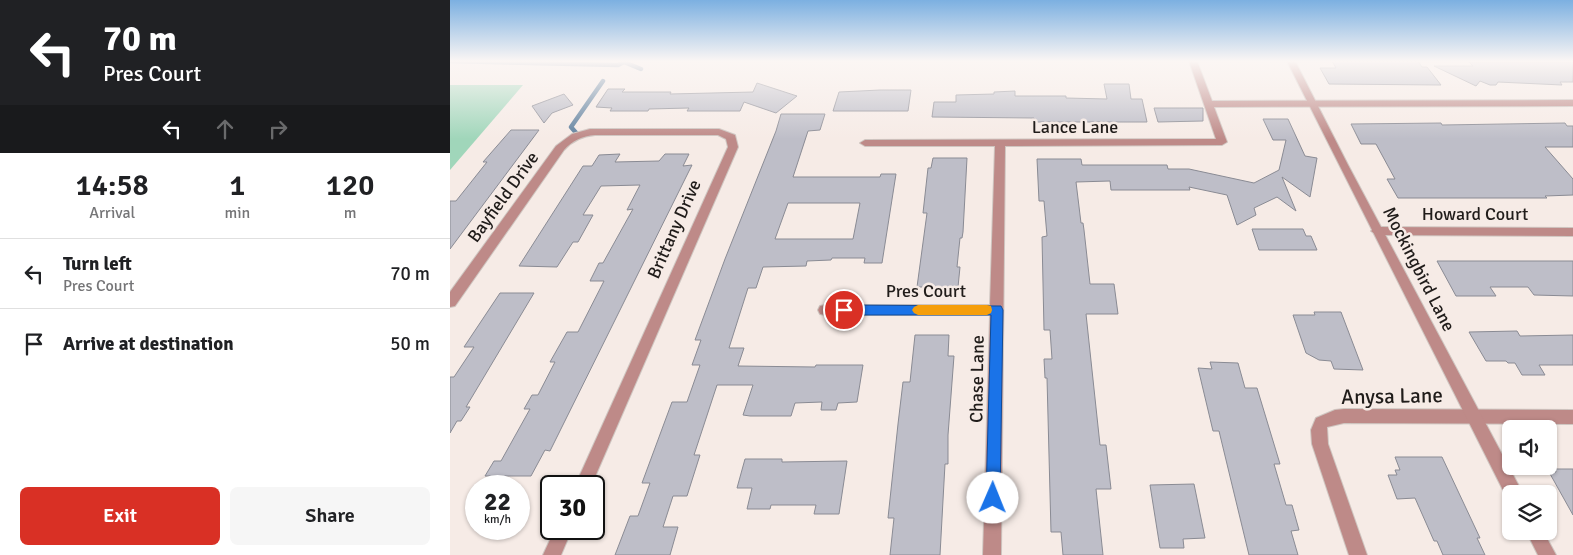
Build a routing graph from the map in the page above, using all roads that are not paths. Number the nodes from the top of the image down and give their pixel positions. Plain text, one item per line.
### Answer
1 (1203, 87) edge
2 (1304, 87) edge
3 (1312, 103) junction
4 (1573, 103) edge
5 (1209, 104) junction
6 (570, 139) joint
7 (865, 142) dead end
8 (1000, 143) junction
9 (1377, 231) junction
10 (1573, 232) edge
11 (450, 302) edge
12 (825, 310) dead end
13 (997, 310) junction
14 (1472, 416) junction
15 (1573, 416) edge
16 (587, 475) edge
17 (1509, 485) edge
18 (559, 540) edge
19 (1539, 540) edge
20 (552, 555) edge
21 (992, 555) edge
22 (1358, 555) edge
23 (1547, 555) edge

1 - 5 street, Lance Lane
2 - 3 street, Mockingbird Lane
3 - 4 street
3 - 5 street
3 - 9 street, Mockingbird Lane
5 - 8 street, Lance Lane
6 - 11 street, Bayfield Drive
6 - 16 street, Brittany Drive
7 - 8 street, Lance Lane
8 - 13 street, Chase Lane
9 - 10 street, Howard Court
9 - 14 street, Mockingbird Lane
12 - 13 street, Pres Court
13 - 21 street, Chase Lane
14 - 15 street, Anysa Lane
14 - 17 street, Mockingbird Lane
14 - 22 street, Anysa Lane
18 - 20 street
19 - 23 street

